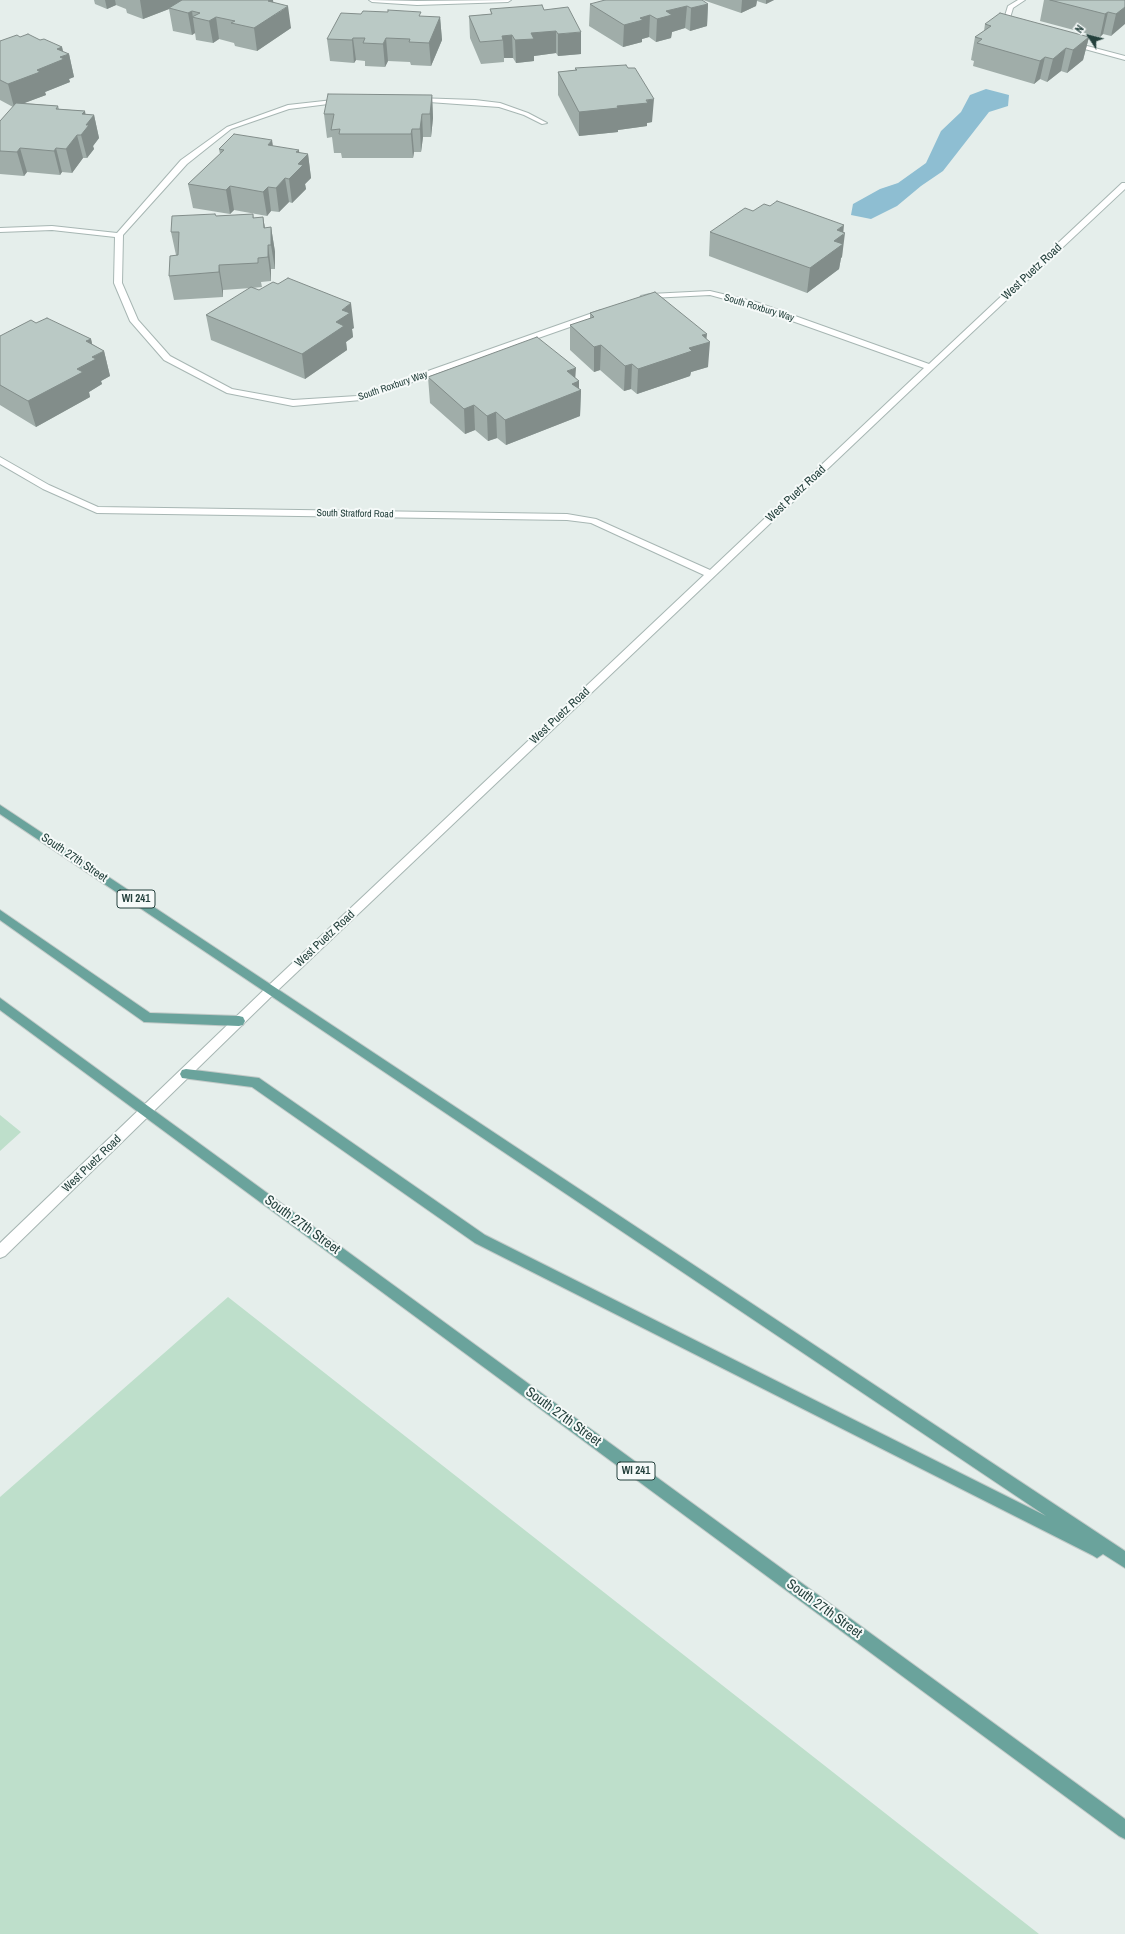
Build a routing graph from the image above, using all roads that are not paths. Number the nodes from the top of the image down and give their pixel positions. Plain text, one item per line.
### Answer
1 (372, 0) edge
2 (508, 0) edge
3 (1022, 0) edge
4 (1027, 30) edge
5 (1064, 42) edge
6 (1125, 58) edge
7 (347, 100) edge
8 (406, 100) edge
9 (544, 123) dead end
10 (1125, 185) edge
11 (0, 230) edge
12 (119, 235) junction
13 (636, 301) edge
14 (614, 308) edge
15 (930, 367) junction
16 (0, 460) edge
17 (711, 574) junction
18 (0, 809) edge
19 (0, 914) edge
20 (272, 989) junction
21 (0, 1003) edge
22 (239, 1021) junction
23 (186, 1074) junction
24 (147, 1111) junction
25 (0, 1252) edge
26 (1125, 1560) edge
27 (1125, 1564) edge
28 (1125, 1830) edge

1 - 2 street
3 - 4 street
5 - 6 street
7 - 12 street
8 - 9 street
10 - 15 street, West Puetz Road
11 - 12 street
12 - 14 street, South Roxbury Way
13 - 15 street, South Roxbury Way
15 - 17 street, West Puetz Road
16 - 17 street, South Stratford Road
17 - 20 street, West Puetz Road
18 - 20 main road, South 27th Street / WI 241
19 - 22 main road
20 - 22 street, West Puetz Road
20 - 26 main road, South 27th Street / WI 241
21 - 24 main road, South 27th Street / WI 241
22 - 23 street, West Puetz Road
23 - 24 street, West Puetz Road
23 - 27 main road
24 - 25 street, West Puetz Road
24 - 28 main road, South 27th Street / WI 241

